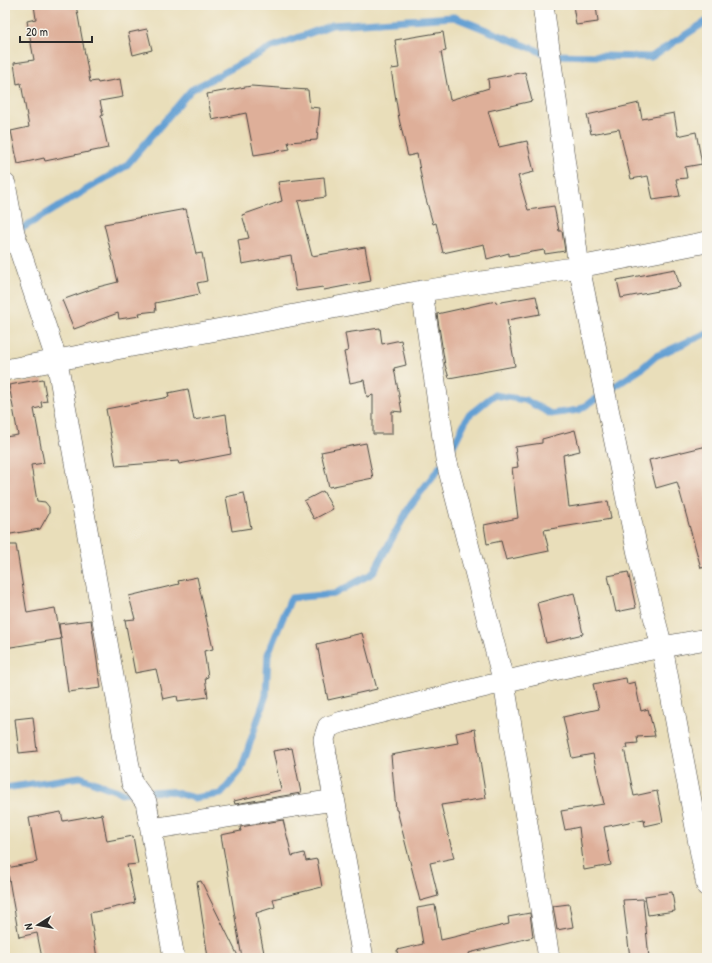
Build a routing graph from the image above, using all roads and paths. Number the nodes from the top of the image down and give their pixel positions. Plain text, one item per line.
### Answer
1 (543, 5) edge
2 (5, 184) edge
3 (707, 242) edge
4 (579, 267) junction
5 (422, 291) junction
6 (57, 361) junction
7 (5, 370) edge
8 (707, 639) edge
9 (662, 647) junction
10 (504, 683) junction
11 (334, 800) junction
12 (151, 829) junction
13 (707, 886) edge
14 (174, 958) edge
15 (363, 958) edge
16 (549, 958) edge

1 - 4 street
2 - 6 street
3 - 4 street
4 - 5 street
4 - 9 street
5 - 6 street
5 - 10 street
6 - 7 street
6 - 12 street
8 - 9 street
9 - 10 street
9 - 13 street
10 - 11 street
10 - 16 street
11 - 12 street
11 - 15 street
12 - 14 street

